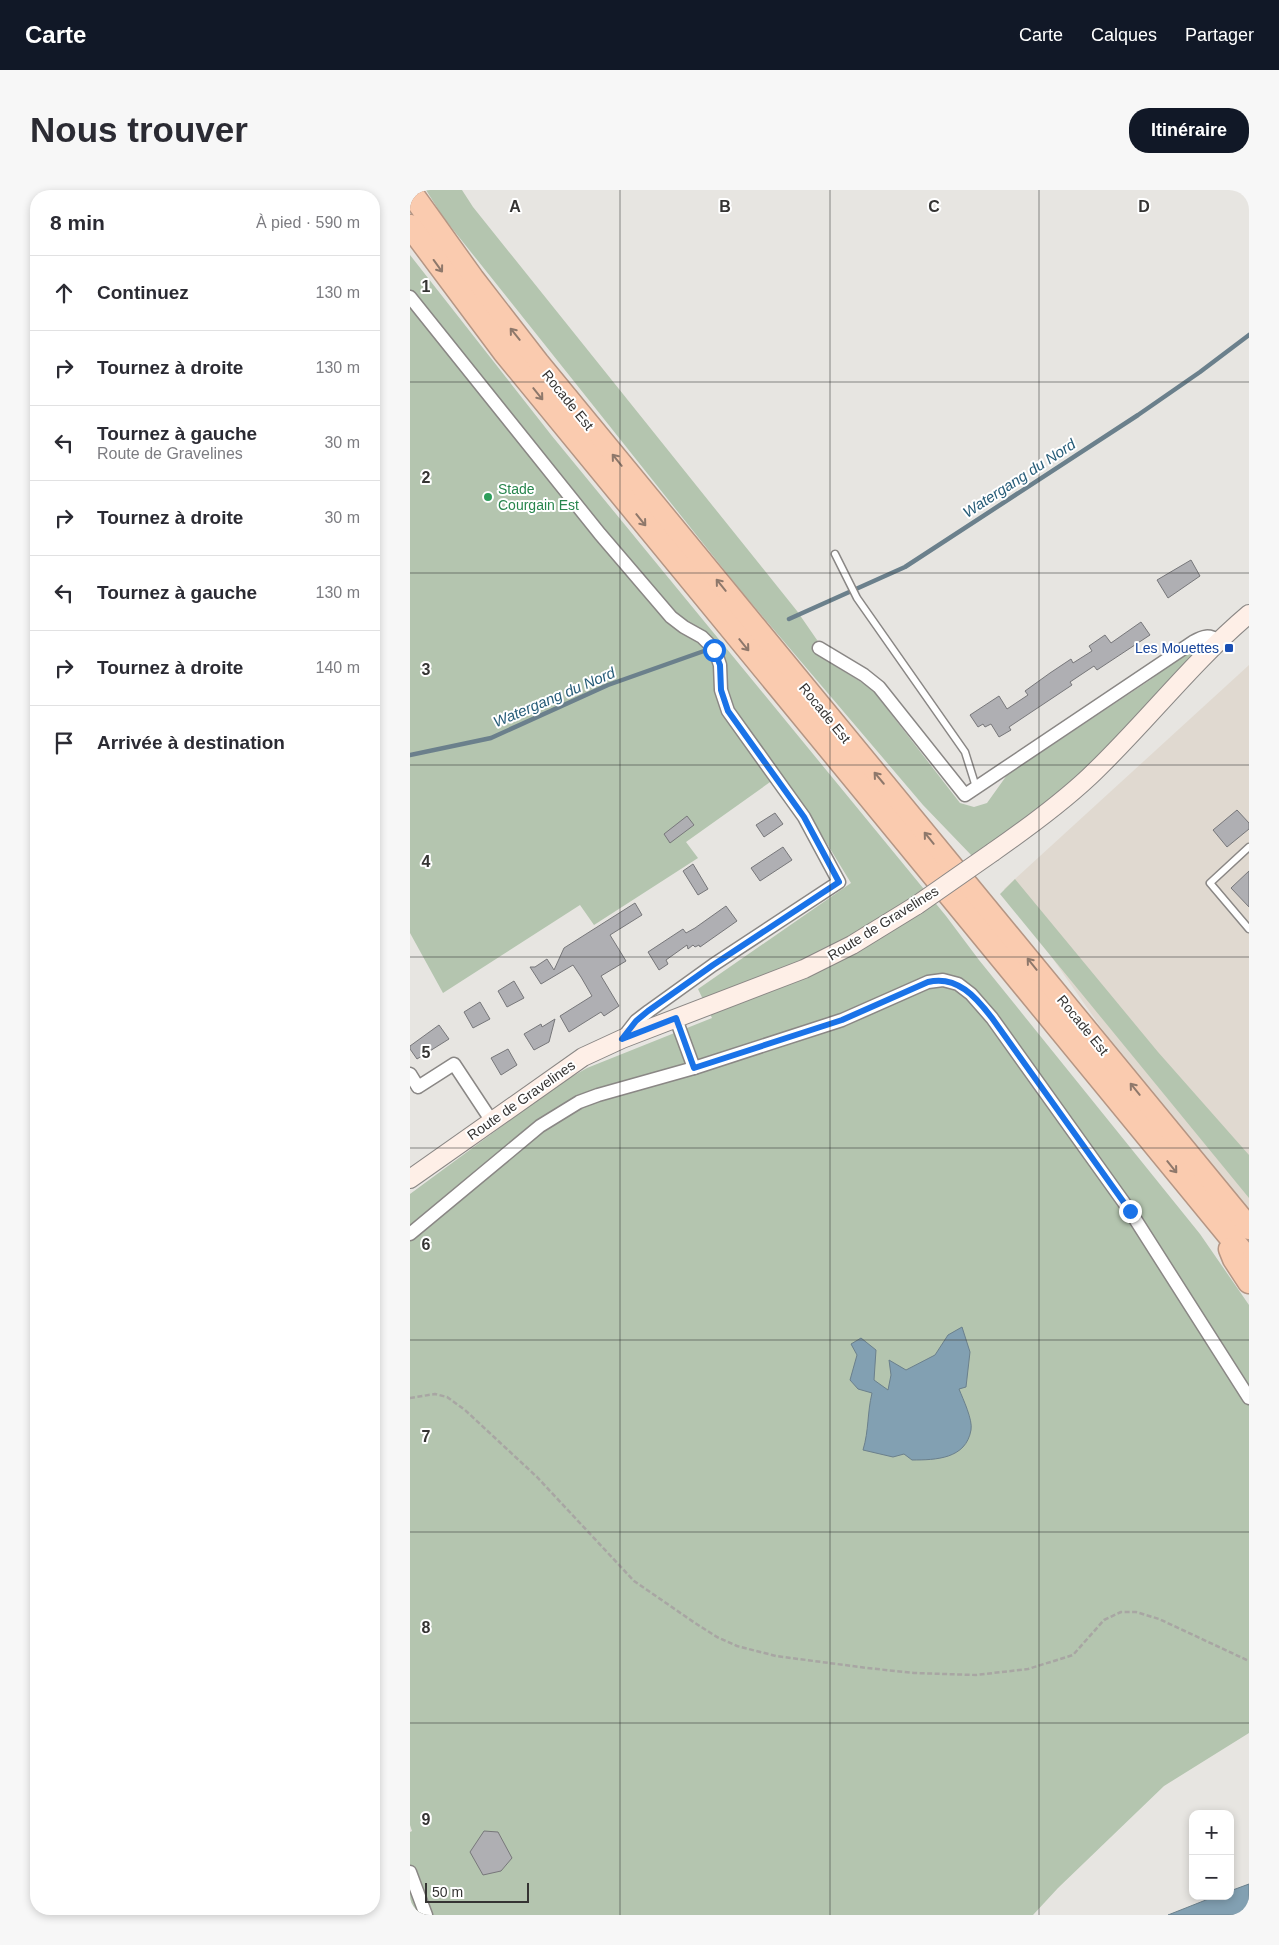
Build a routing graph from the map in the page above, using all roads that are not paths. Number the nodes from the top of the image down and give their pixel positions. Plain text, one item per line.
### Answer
1 (410, 191) edge
2 (410, 226) edge
3 (410, 297) edge
4 (835, 554) dead end
5 (1249, 614) edge
6 (1219, 640) junction
7 (819, 648) dead end
8 (976, 787) junction
9 (1249, 847) edge
10 (1249, 929) edge
11 (676, 1018) junction
12 (622, 1039) junction
13 (694, 1068) junction
14 (410, 1074) edge
15 (491, 1120) junction
16 (1166, 1127) junction
17 (410, 1179) edge
18 (1249, 1212) edge
19 (1220, 1225) junction
20 (1249, 1228) edge
21 (410, 1234) edge
22 (1249, 1260) edge
23 (1249, 1282) edge
24 (1249, 1398) edge
25 (410, 1872) edge
26 (426, 1915) edge

16 -> 1 highway, Rocade Est
2 -> 19 highway, Rocade Est
3 - 12 street
4 - 8 lane
5 - 6 main road, Route de Gravelines
6 - 8 street
6 - 11 main road, Route de Gravelines, bridge
7 - 8 street
9 - 10 lane
11 - 12 main road, Route de Gravelines
11 - 13 street
12 - 15 main road, Route de Gravelines
13 - 21 street
13 - 24 street
14 - 15 street
15 - 17 main road, Route de Gravelines
16 - 18 highway
16 - 20 highway, Rocade Est
19 - 22 highway, Rocade Est
19 - 23 highway
25 - 26 street

